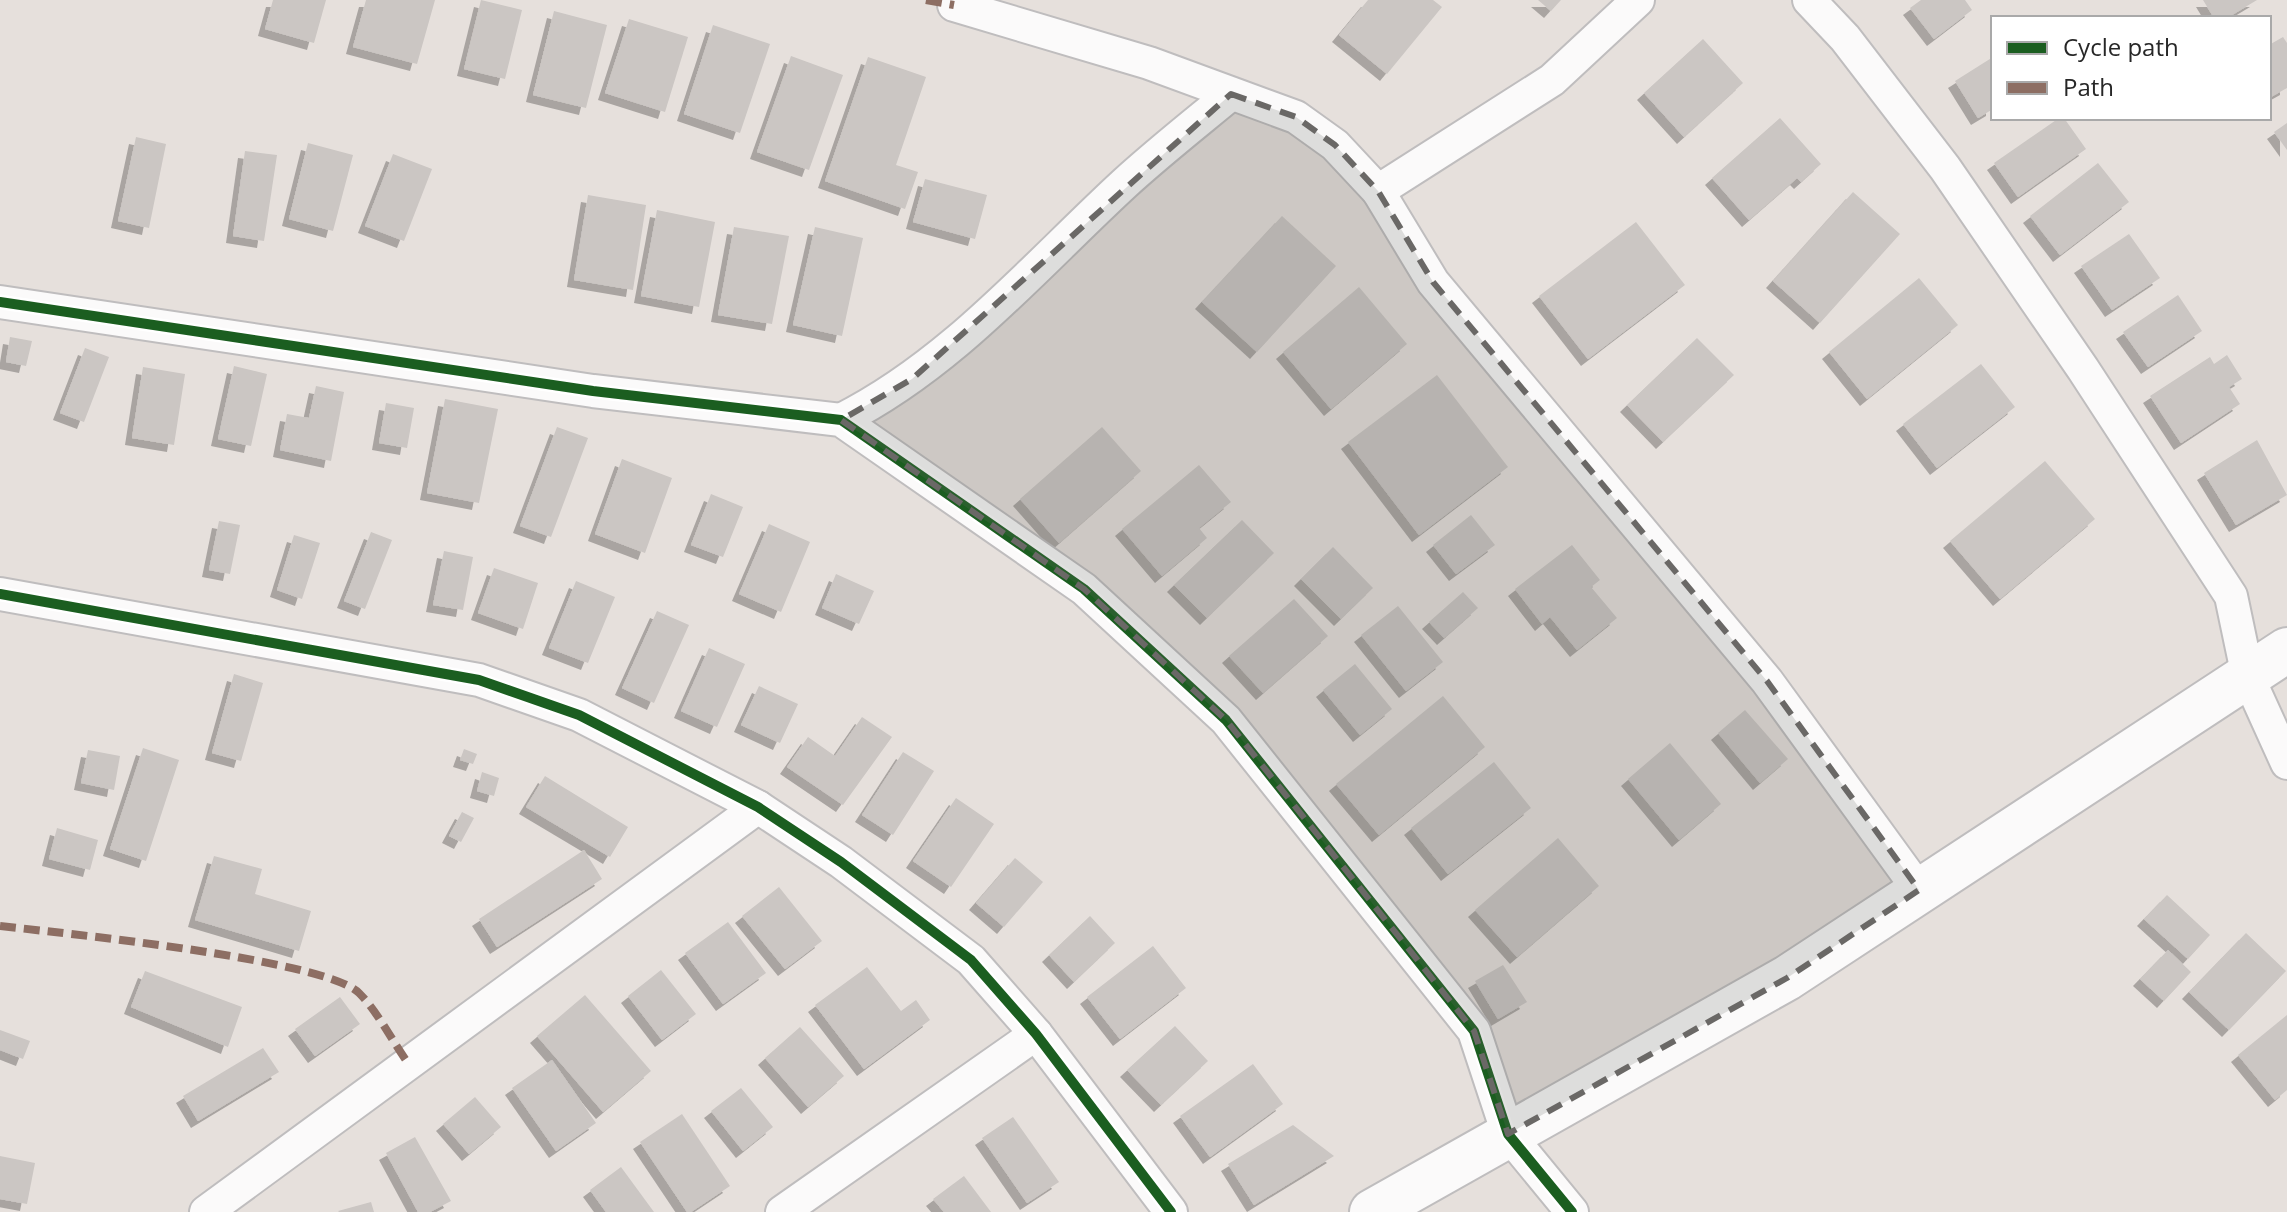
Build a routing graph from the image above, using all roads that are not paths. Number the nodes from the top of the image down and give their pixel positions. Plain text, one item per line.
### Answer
1 (957, 0) edge
2 (1638, 0) edge
3 (1809, 0) edge
4 (1231, 94) junction
5 (1378, 191) junction
6 (0, 302) edge
7 (841, 420) junction
8 (0, 594) edge
9 (2287, 650) edge
10 (2248, 677) junction
11 (2287, 763) edge
12 (758, 807) junction
13 (1919, 890) junction
14 (1036, 1034) junction
15 (1508, 1134) junction
16 (206, 1212) edge
17 (782, 1212) edge
18 (1171, 1212) edge
19 (1372, 1212) edge
20 (1572, 1212) edge

1 - 4 street
2 - 5 street
3 - 10 street
4 - 5 street
4 - 7 street
5 - 13 street
6 - 7 street
7 - 15 street
8 - 12 street
9 - 10 street
10 - 11 street
10 - 13 street
12 - 14 street
12 - 16 street
13 - 15 street
14 - 17 street
14 - 18 street
15 - 19 street
15 - 20 street

